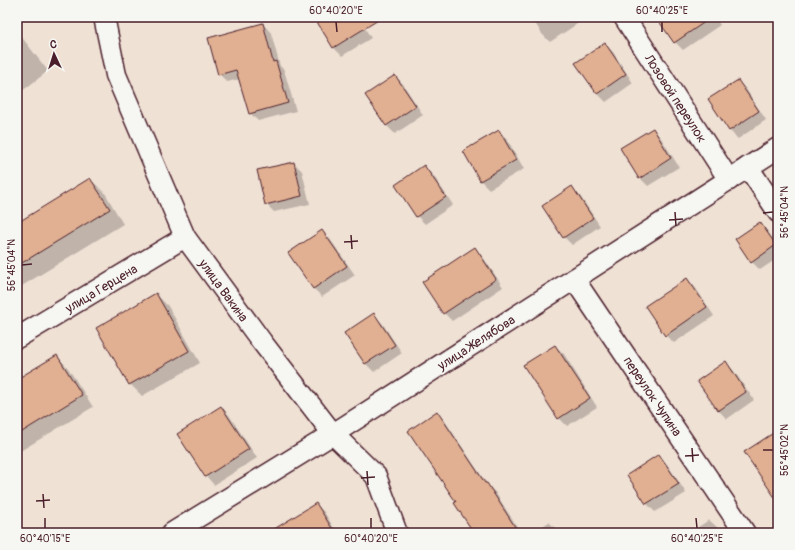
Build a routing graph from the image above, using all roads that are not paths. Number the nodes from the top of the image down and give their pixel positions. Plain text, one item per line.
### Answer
1 (104, 17) edge
2 (624, 17) edge
3 (778, 148) edge
4 (748, 167) junction
5 (729, 180) junction
6 (778, 212) edge
7 (185, 237) junction
8 (574, 279) junction
9 (17, 338) edge
10 (333, 434) junction
11 (172, 533) edge
12 (397, 533) edge
13 (745, 533) edge

1 - 7 street, улица Вакина
2 - 5 street, Лозовой переулок
3 - 4 street, улица Желябова
4 - 5 street, улица Желябова
4 - 6 street
5 - 8 street, улица Желябова
7 - 9 street, улица Герцена
7 - 10 street, улица Вакина
8 - 10 street, улица Желябова
8 - 13 street, переулок Чупина
10 - 11 street, улица Желябова
10 - 12 street, улица Вакина

